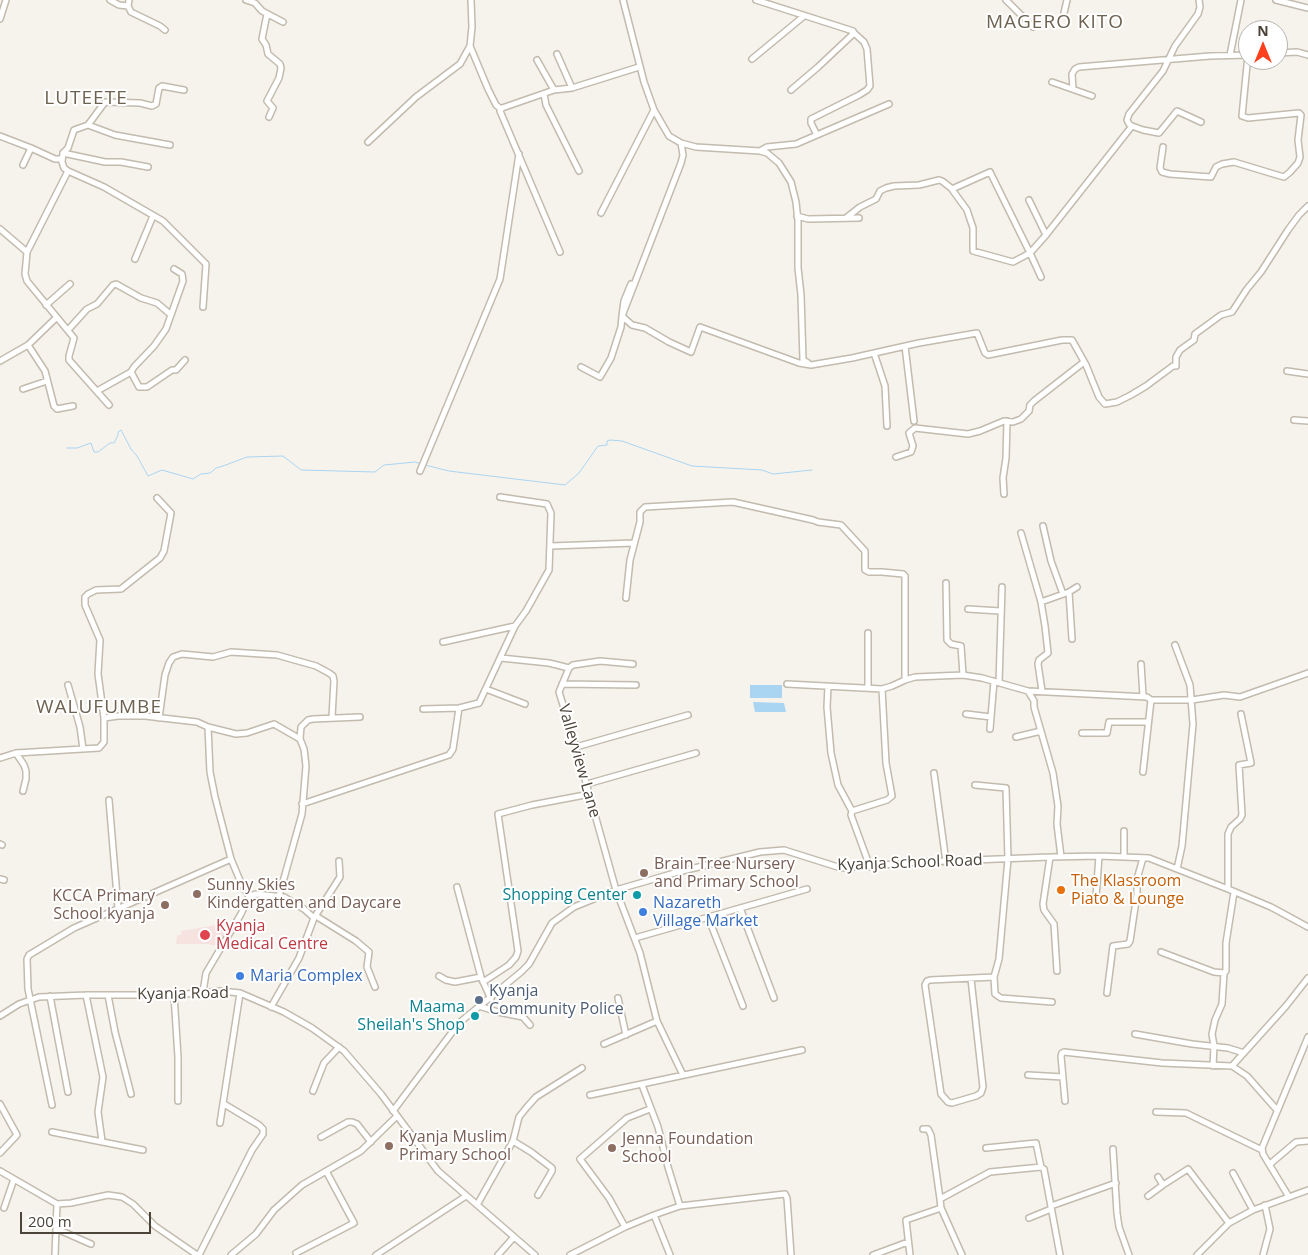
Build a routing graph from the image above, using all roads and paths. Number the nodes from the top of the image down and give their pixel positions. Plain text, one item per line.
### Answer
1 (6, 0) edge
2 (110, 0) edge
3 (246, 0) edge
4 (471, 0) edge
5 (623, 0) edge
6 (756, 0) edge
7 (1006, 0) edge
8 (1067, 0) edge
9 (1199, 0) edge
10 (1241, 0) edge
11 (1276, 0) edge
12 (128, 3) edge
13 (1308, 8) edge
14 (1064, 13) dead end
15 (267, 14) junction
16 (804, 16) junction
17 (0, 19) edge
18 (283, 22) dead end
19 (1032, 27) dead end
20 (165, 30) dead end
21 (853, 32) junction
22 (470, 46) junction
23 (1288, 52) edge
24 (557, 54) dead end
25 (1230, 55) junction
26 (1238, 55) edge
27 (1308, 55) edge
28 (752, 59) dead end
29 (537, 60) dead end
30 (1170, 60) junction
31 (639, 66) junction
32 (1247, 70) edge
33 (1052, 82) dead end
34 (572, 88) junction
35 (1073, 89) junction
36 (184, 90) dead end
37 (554, 90) junction
38 (792, 90) dead end
39 (544, 94) junction
40 (1092, 96) dead end
41 (889, 104) dead end
42 (501, 109) junction
43 (654, 110) junction
44 (269, 117) dead end
45 (1201, 122) dead end
46 (88, 125) junction
47 (1132, 126) junction
48 (817, 135) junction
49 (0, 136) edge
50 (368, 142) dead end
51 (681, 142) junction
52 (170, 145) dead end
53 (1163, 147) dead end
54 (31, 148) junction
55 (760, 151) junction
56 (519, 154) junction
57 (63, 156) junction
58 (22, 165) dead end
59 (148, 167) dead end
60 (68, 171) junction
61 (579, 171) dead end
62 (952, 189) junction
63 (1029, 200) dead end
64 (1308, 206) edge
65 (601, 214) dead end
66 (154, 216) junction
67 (797, 216) junction
68 (846, 218) junction
69 (859, 218) dead end
70 (0, 229) edge
71 (1046, 235) junction
72 (27, 252) junction
73 (560, 252) dead end
74 (1030, 253) junction
75 (135, 259) dead end
76 (174, 269) dead end
77 (1041, 277) dead end
78 (70, 284) dead end
79 (631, 284) dead end
80 (46, 305) junction
81 (203, 307) dead end
82 (170, 314) junction
83 (622, 316) junction
84 (56, 318) junction
85 (68, 330) junction
86 (28, 345) junction
87 (905, 346) junction
88 (874, 353) junction
89 (185, 360) dead end
90 (0, 361) edge
91 (801, 362) junction
92 (1084, 362) junction
93 (581, 367) dead end
94 (1287, 371) dead end
95 (131, 372) junction
96 (1308, 374) edge
97 (47, 381) junction
98 (23, 389) dead end
99 (97, 391) junction
100 (108, 405) dead end
101 (73, 406) dead end
102 (1294, 420) dead end
103 (914, 421) dead end
104 (1008, 421) junction
105 (1308, 421) edge
106 (887, 426) dead end
107 (896, 457) dead end
108 (420, 471) dead end
109 (1004, 494) dead end
110 (500, 497) dead end
111 (157, 498) dead end
112 (1043, 526) dead end
113 (1021, 533) dead end
114 (634, 544) junction
115 (551, 546) junction
116 (946, 583) dead end
117 (1002, 587) dead end
118 (1077, 587) dead end
119 (1069, 592) junction
120 (1063, 594) junction
121 (626, 598) dead end
122 (1041, 602) junction
123 (968, 609) dead end
124 (1000, 611) junction
125 (514, 626) junction
126 (868, 633) dead end
127 (1072, 639) dead end
128 (443, 642) dead end
129 (1175, 645) dead end
130 (501, 658) junction
131 (633, 664) dead end
132 (1141, 664) dead end
133 (569, 668) junction
134 (1308, 673) edge
135 (963, 675) junction
136 (905, 680) junction
137 (997, 682) junction
138 (562, 684) junction
139 (787, 684) dead end
140 (68, 685) dead end
141 (636, 685) dead end
142 (828, 686) junction
143 (868, 688) junction
144 (486, 689) junction
145 (882, 689) junction
146 (1028, 691) junction
147 (1042, 692) junction
148 (1143, 696) junction
149 (1151, 700) junction
150 (1192, 700) junction
151 (525, 704) dead end
152 (460, 708) junction
153 (423, 709) dead end
154 (966, 714) dead end
155 (1242, 714) dead end
156 (688, 715) dead end
157 (332, 717) junction
158 (360, 717) dead end
159 (991, 717) junction
160 (104, 718) junction
161 (159, 718) junction
162 (1148, 722) junction
163 (208, 727) junction
164 (990, 729) dead end
165 (1041, 731) junction
166 (1082, 734) dead end
167 (1016, 737) dead end
168 (300, 738) junction
169 (576, 747) junction
170 (83, 749) junction
171 (16, 753) junction
172 (696, 753) dead end
173 (0, 758) edge
174 (1143, 772) dead end
175 (934, 773) dead end
176 (587, 784) junction
177 (975, 785) dead end
178 (23, 791) dead end
179 (590, 794) junction
180 (109, 800) dead end
181 (302, 804) junction
182 (852, 811) junction
183 (1124, 831) dead end
184 (1050, 856) junction
185 (1099, 856) junction
186 (1124, 856) junction
187 (1061, 857) junction
188 (1143, 858) junction
189 (232, 859) junction
190 (1008, 859) junction
191 (339, 862) dead end
192 (946, 862) junction
193 (870, 867) junction
194 (1177, 869) junction
195 (457, 887) dead end
196 (807, 889) dead end
197 (1228, 889) junction
198 (616, 890) junction
199 (1234, 892) junction
200 (249, 896) junction
201 (279, 896) junction
202 (1096, 897) dead end
203 (118, 908) junction
204 (740, 908) junction
205 (315, 917) junction
206 (708, 917) junction
207 (1308, 926) edge
208 (635, 938) junction
209 (1161, 952) dead end
210 (1057, 970) dead end
211 (1224, 973) junction
212 (439, 976) dead end
213 (994, 977) junction
214 (1308, 978) edge
215 (971, 979) junction
216 (482, 980) junction
217 (376, 987) dead end
218 (203, 992) junction
219 (240, 993) junction
220 (1107, 993) dead end
221 (86, 995) junction
222 (108, 995) junction
223 (174, 995) junction
224 (50, 996) junction
225 (491, 998) junction
226 (618, 998) dead end
227 (774, 998) dead end
228 (30, 1000) junction
229 (1052, 1002) dead end
230 (479, 1006) junction
231 (743, 1006) dead end
232 (271, 1007) junction
233 (0, 1016) edge
234 (657, 1021) junction
235 (530, 1025) dead end
236 (1136, 1034) dead end
237 (626, 1035) junction
238 (1308, 1036) edge
239 (604, 1044) dead end
240 (1214, 1046) junction
241 (339, 1047) junction
242 (802, 1050) dead end
243 (1244, 1053) junction
244 (1213, 1066) junction
245 (1232, 1066) junction
246 (582, 1068) dead end
247 (684, 1075) junction
248 (1028, 1075) dead end
249 (1063, 1076) junction
250 (642, 1085) junction
251 (313, 1091) dead end
252 (68, 1092) dead end
253 (130, 1094) dead end
254 (590, 1094) dead end
255 (178, 1101) dead end
256 (1065, 1101) dead end
257 (0, 1104) edge
258 (224, 1104) junction
259 (52, 1105) dead end
260 (650, 1109) junction
261 (1277, 1110) junction
262 (1156, 1112) dead end
263 (395, 1113) junction
264 (220, 1123) dead end
265 (923, 1129) dead end
266 (52, 1132) dead end
267 (321, 1137) dead end
268 (102, 1141) junction
269 (513, 1141) junction
270 (1308, 1141) edge
271 (372, 1142) junction
272 (986, 1148) dead end
273 (1113, 1149) dead end
274 (143, 1150) dead end
275 (1262, 1150) junction
276 (0, 1153) edge
277 (1270, 1164) junction
278 (1041, 1167) junction
279 (0, 1171) edge
280 (326, 1171) junction
281 (1233, 1174) dead end
282 (1158, 1177) dead end
283 (14, 1179) junction
284 (1116, 1184) junction
285 (1162, 1184) junction
286 (1308, 1190) edge
287 (538, 1195) dead end
288 (466, 1196) junction
289 (1148, 1196) dead end
290 (1289, 1197) junction
291 (940, 1199) junction
292 (58, 1204) junction
293 (477, 1205) junction
294 (1265, 1205) junction
295 (680, 1206) junction
296 (1051, 1207) junction
297 (4, 1208) dead end
298 (941, 1208) junction
299 (1253, 1210) junction
300 (654, 1215) junction
301 (1028, 1218) dead end
302 (1229, 1223) junction
303 (625, 1226) junction
304 (57, 1229) junction
305 (514, 1237) junction
306 (908, 1242) junction
307 (91, 1244) dead end
308 (296, 1253) dead end
309 (55, 1255) edge
310 (198, 1255) edge
311 (231, 1255) edge
312 (376, 1255) edge
313 (498, 1255) edge
314 (536, 1255) edge
315 (570, 1255) edge
316 (670, 1255) edge
317 (791, 1255) edge
318 (873, 1255) edge
319 (910, 1255) edge
320 (962, 1255) edge
321 (1060, 1255) edge
322 (1128, 1255) edge
323 (1197, 1255) edge
324 (1263, 1255) edge

1 - 17 street
2 - 12 street
3 - 15 street
4 - 22 street
5 - 31 street
6 - 16 street
7 - 19 street
8 - 14 street
9 - 30 street
10 - 25 street
11 - 13 street
12 - 20 street
15 - 18 street
15 - 44 street
16 - 21 street
16 - 28 street
21 - 38 street
21 - 48 street
22 - 42 street
22 - 50 street
23 - 27 street
24 - 34 street
25 - 26 street
25 - 30 street
29 - 37 street
30 - 35 street
30 - 47 street
31 - 34 street
31 - 43 street
32 - 53 street
33 - 35 street
34 - 37 street
35 - 40 street
36 - 46 street
37 - 39 street
39 - 42 street
39 - 61 street
41 - 48 street
42 - 56 street
43 - 51 street
43 - 65 street
45 - 47 street
46 - 52 street
46 - 57 street
47 - 71 street
48 - 55 street
49 - 54 street
51 - 55 street
51 - 83 street
54 - 57 street
54 - 58 street
55 - 67 street
56 - 73 street
56 - 108 street
57 - 59 street
57 - 60 street
60 - 66 street
60 - 72 street
62 - 68 street
62 - 74 street
62 - 74 street
63 - 71 street
64 - 92 street
66 - 75 street
66 - 81 street
67 - 68 street
67 - 91 street
68 - 69 street
70 - 72 street
71 - 74 street
72 - 80 street
74 - 77 street
76 - 82 street
78 - 80 street
79 - 83 street
80 - 84 street
82 - 85 street
82 - 95 street
83 - 91 street
83 - 93 street
84 - 85 street
84 - 86 street
85 - 99 street
86 - 90 street
86 - 97 street
87 - 88 street
87 - 92 street
87 - 103 street
88 - 91 street
88 - 106 street
89 - 95 street
92 - 104 street
94 - 96 street
95 - 99 street
97 - 98 street
97 - 101 street
99 - 100 street
102 - 105 street
104 - 107 street
104 - 109 street
110 - 115 street
111 - 160 street
112 - 120 street
113 - 122 street
114 - 115 street
114 - 121 street
114 - 136 street
115 - 125 street
116 - 135 street
117 - 124 street
118 - 119 street
119 - 120 street
119 - 127 street
120 - 122 street
122 - 147 street
123 - 124 street
124 - 137 street
125 - 128 street
125 - 130 street
126 - 143 street
129 - 150 street
130 - 133 street
130 - 144 street
131 - 133 street
132 - 148 street
133 - 138 street, Valleyview Lane
134 - 150 street
135 - 136 street
135 - 137 street
136 - 145 street
137 - 146 street
137 - 159 street
138 - 141 street
138 - 169 street, Valleyview Lane
139 - 142 street
140 - 170 street
142 - 143 street
142 - 182 street
143 - 145 street
144 - 151 street
144 - 152 street
145 - 182 street
146 - 147 street
146 - 165 street
147 - 148 street
148 - 149 street
149 - 150 street
149 - 162 street
150 - 194 street
152 - 153 street
152 - 181 street
154 - 159 street
155 - 197 street
156 - 169 street
157 - 158 street
157 - 161 street
157 - 168 street
159 - 164 street
160 - 161 street
160 - 170 street
161 - 163 street
162 - 166 street
162 - 174 street
163 - 168 street
163 - 189 street
165 - 167 street
165 - 187 street
168 - 181 street
169 - 176 street, Valleyview Lane
170 - 171 street
171 - 173 street
171 - 178 street
172 - 176 street
175 - 192 street
176 - 179 street, Valleyview Lane
177 - 190 street
179 - 198 street, Valleyview Lane
179 - 216 street
180 - 203 street
181 - 201 street
182 - 193 street
183 - 186 street
184 - 187 street, Kyanja School Road
184 - 190 street, Kyanja School Road
184 - 210 street
185 - 186 street, Kyanja School Road
185 - 187 street, Kyanja School Road
185 - 202 street
186 - 188 street, Kyanja School Road
188 - 194 street, Kyanja School Road
188 - 220 street
189 - 200 street
189 - 203 street
190 - 192 street, Kyanja School Road
190 - 213 street
191 - 205 street
192 - 193 street, Kyanja School Road
193 - 198 street, Kyanja School Road
194 - 197 street, Kyanja School Road
195 - 216 street
196 - 204 street
197 - 199 street, Kyanja School Road
198 - 208 street, Valleyview Lane
198 - 225 street, Kyanja School Road
199 - 207 street, Kyanja School Road
199 - 211 street
200 - 201 street
200 - 218 street
201 - 205 street
203 - 228 street
204 - 206 street
204 - 227 street
205 - 217 street
205 - 232 street
206 - 208 street
206 - 231 street
208 - 234 street, Valleyview Lane
209 - 211 street
211 - 240 street
212 - 216 street
213 - 215 street
213 - 229 street
214 - 243 street
215 - 215 street
216 - 225 street
218 - 219 street, Kyanja Road
218 - 223 street, Kyanja Road
219 - 232 street, Kyanja Road
219 - 258 street
221 - 222 street, Kyanja Road
221 - 224 street, Kyanja Road
221 - 268 street
222 - 223 street, Kyanja Road
222 - 253 street
223 - 255 street
224 - 228 street, Kyanja Road
224 - 252 street
225 - 230 street, Kyanja School Road
226 - 237 street
228 - 233 street, Kyanja Road
228 - 259 street
230 - 235 street
230 - 263 street, Kyanja School Road
232 - 241 street, Kyanja Road
234 - 237 street
234 - 247 street, Valleyview Lane
236 - 240 street
237 - 239 street
238 - 261 street
240 - 243 street
240 - 244 street
241 - 251 street
241 - 263 street, Kyanja Road
242 - 247 street
243 - 245 street
244 - 245 street
244 - 249 street
245 - 261 street
246 - 269 street
247 - 250 street
248 - 249 street
249 - 256 street
250 - 254 street
250 - 260 street
257 - 276 street
258 - 264 street
258 - 310 street
260 - 295 street
260 - 303 street
261 - 275 street
262 - 275 street
263 - 271 street, Kyanja School Road
263 - 288 street, Kyanja Road
265 - 291 street
266 - 268 street
267 - 271 street
268 - 274 street
269 - 287 street
269 - 293 street
270 - 277 street
271 - 280 street, Kyanja School Road
272 - 278 street
273 - 284 street
275 - 277 street
277 - 290 street
278 - 291 street
278 - 296 street
279 - 283 street
280 - 308 street
280 - 311 street, Kyanja School Road
281 - 299 street
282 - 285 street
283 - 292 street
283 - 297 street
284 - 296 street
284 - 322 street
285 - 289 street
285 - 302 street
286 - 290 street
288 - 293 street, Kyanja Road
288 - 312 street
290 - 294 street
291 - 298 street
292 - 304 street
292 - 310 street
293 - 305 street, Kyanja Road
294 - 299 street
294 - 324 street
295 - 300 street
295 - 317 street
296 - 301 street
296 - 321 street
298 - 306 street
298 - 320 street
299 - 302 street
300 - 303 street
300 - 316 street
302 - 323 street
303 - 315 street
304 - 307 street
304 - 309 street
305 - 313 street
305 - 314 street, Kyanja Road
306 - 318 street
306 - 319 street

